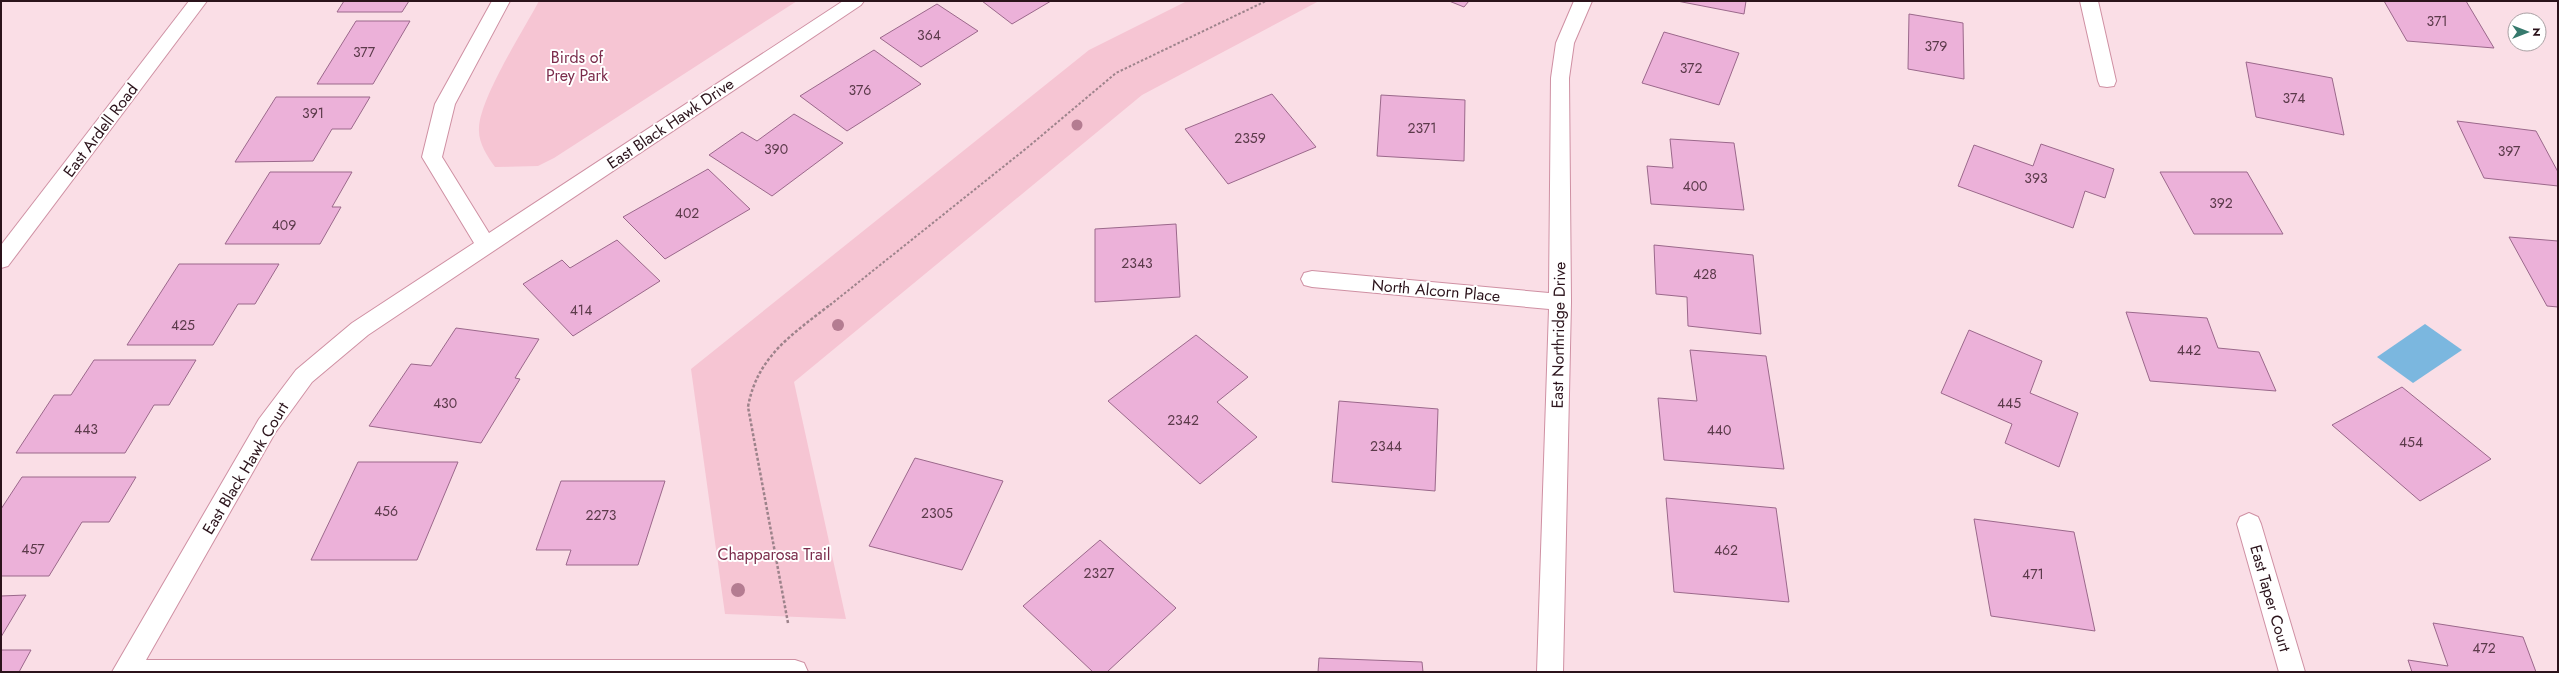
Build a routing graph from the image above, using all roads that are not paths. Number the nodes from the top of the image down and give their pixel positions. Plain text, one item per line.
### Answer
1 (198, 1) edge
2 (502, 1) edge
3 (855, 1) edge
4 (1583, 1) edge
5 (2089, 1) edge
6 (2106, 81) dead end
7 (486, 246) junction
8 (1, 260) edge
9 (1312, 279) dead end
10 (1560, 302) junction
11 (2250, 524) dead end
12 (125, 672) edge
13 (795, 672) edge
14 (1550, 672) edge
15 (2292, 672) edge

1 - 8 street, East Ardell Road
2 - 7 street
3 - 7 street, East Black Hawk Drive
4 - 10 street, East Northridge Drive
5 - 6 street
7 - 12 street, East Black Hawk Court
9 - 10 street, North Alcorn Place
10 - 14 street, East Northridge Drive
11 - 15 street, East Taper Court
12 - 13 street

